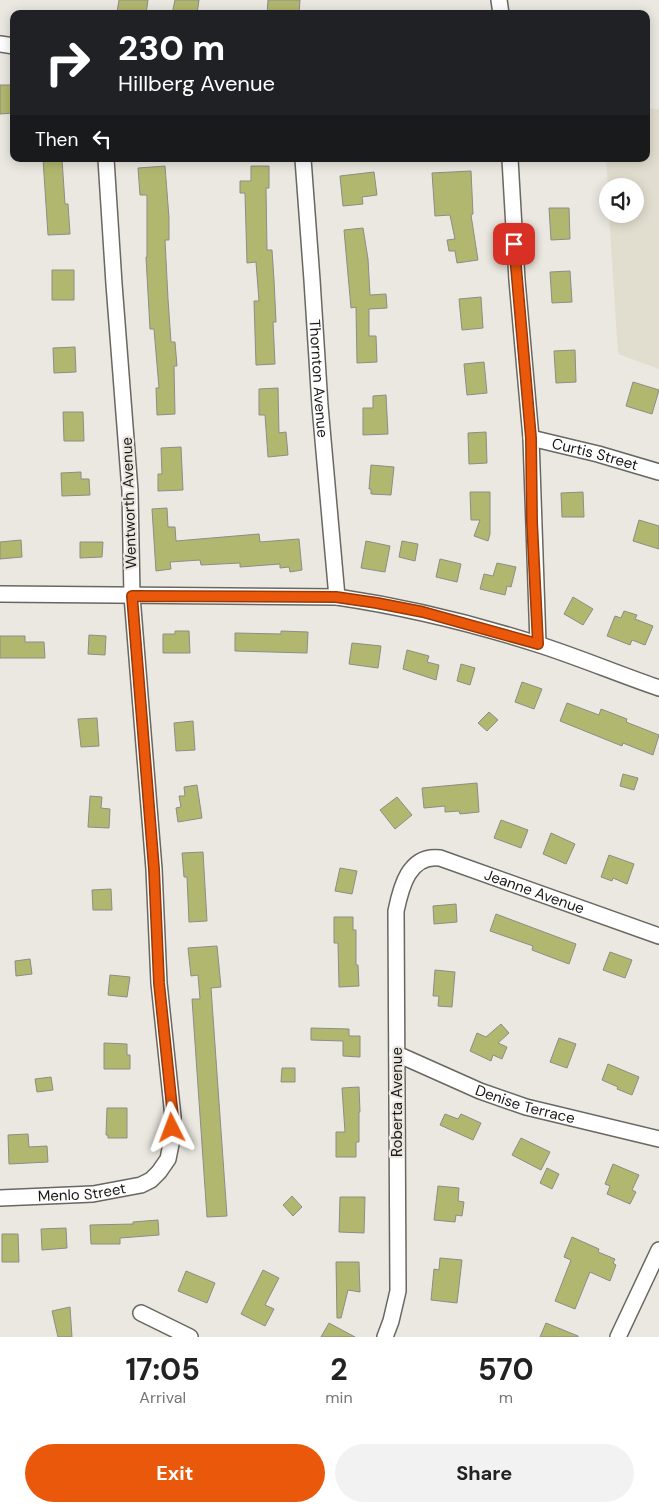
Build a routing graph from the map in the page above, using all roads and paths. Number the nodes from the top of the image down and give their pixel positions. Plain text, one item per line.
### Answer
1 (106, 162) edge
2 (303, 162) edge
3 (510, 162) edge
4 (531, 438) junction
5 (659, 472) edge
6 (0, 594) edge
7 (132, 596) junction
8 (336, 597) junction
9 (538, 644) junction
10 (659, 688) edge
11 (412, 868) joint
12 (659, 936) edge
13 (397, 1054) junction
14 (659, 1139) edge
15 (160, 1172) joint
16 (0, 1198) edge
17 (659, 1250) edge
18 (141, 1314) dead end
19 (190, 1337) edge
20 (385, 1337) edge
21 (618, 1337) edge

1 - 7 street, Wentworth Avenue
2 - 8 street, Thornton Avenue
3 - 4 street
4 - 5 street, Curtis Street
4 - 9 street
6 - 7 street
7 - 8 street
7 - 15 street, Wentworth Avenue
8 - 9 street
9 - 10 street
11 - 12 street, Jeanne Avenue
11 - 13 street, Roberta Avenue
13 - 14 street, Denise Terrace
13 - 20 street, Roberta Avenue
15 - 16 street, Menlo Street
17 - 21 street
18 - 19 street

